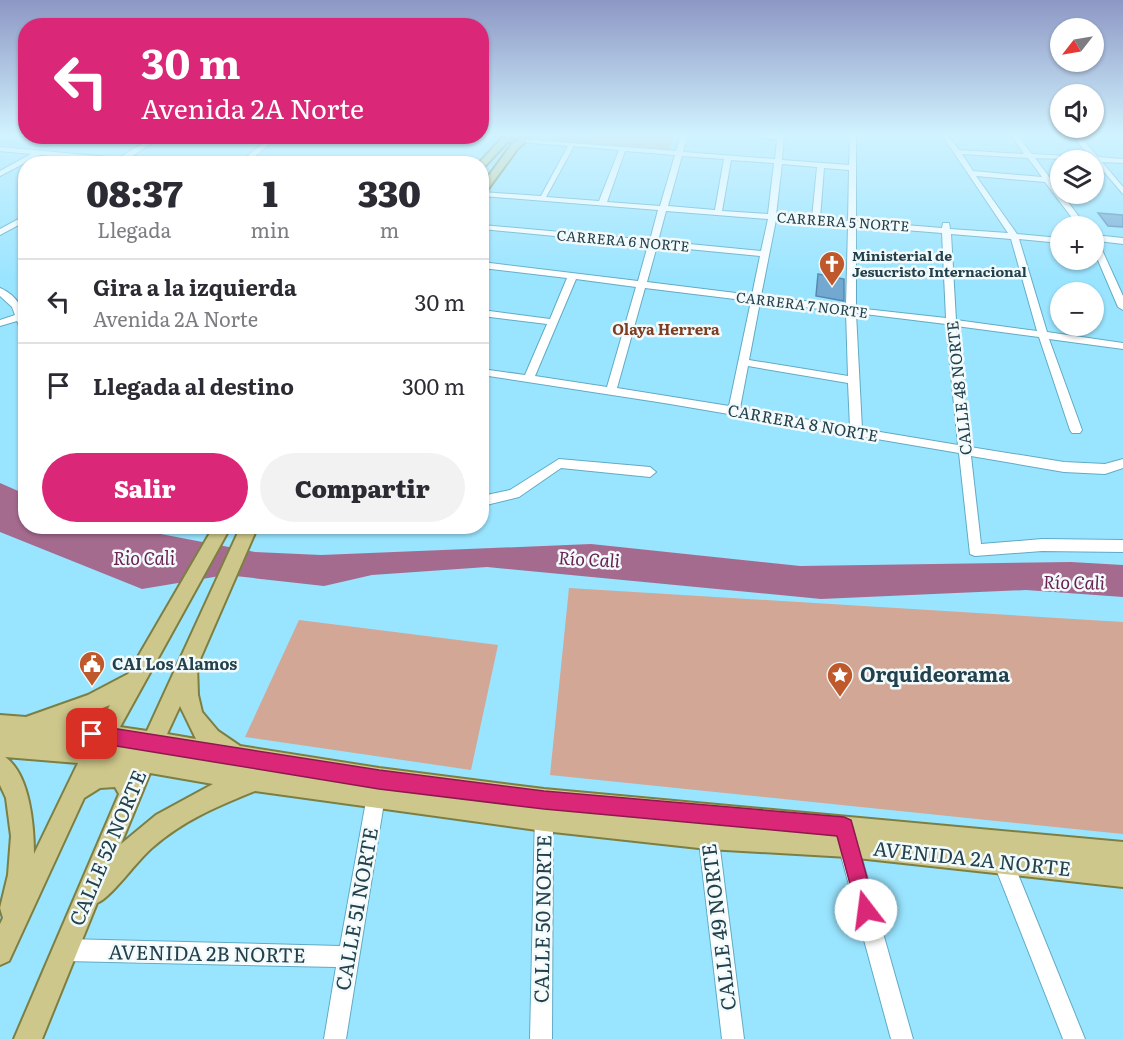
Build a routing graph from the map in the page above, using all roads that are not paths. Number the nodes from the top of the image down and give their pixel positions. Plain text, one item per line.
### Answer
1 (550, 183) edge
2 (610, 183) edge
3 (670, 183) edge
4 (724, 183) edge
5 (777, 183) edge
6 (820, 183) edge
7 (854, 183) edge
8 (979, 183) edge
9 (1051, 183) edge
10 (489, 192) edge
11 (489, 193) edge
12 (544, 195) junction
13 (603, 202) junction
14 (663, 206) junction
15 (719, 210) junction
16 (773, 214) junction
17 (1075, 216) edge
18 (817, 218) junction
19 (853, 220) junction
20 (18, 222) edge
21 (489, 228) edge
22 (946, 228) junction
23 (0, 232) edge
24 (1013, 233) junction
25 (1050, 235) edge
26 (1050, 239) edge
27 (1104, 242) edge
28 (1123, 243) edge
29 (654, 244) junction
30 (764, 254) junction
31 (1104, 264) edge
32 (489, 266) edge
33 (573, 276) junction
34 (643, 284) junction
35 (0, 291) edge
36 (755, 298) junction
37 (1123, 307) edge
38 (851, 311) junction
39 (489, 314) edge
40 (18, 315) edge
41 (552, 322) junction
42 (951, 322) junction
43 (0, 323) edge
44 (18, 324) edge
45 (1042, 335) junction
46 (1123, 346) edge
47 (742, 362) junction
48 (489, 373) edge
49 (528, 380) junction
50 (854, 380) junction
51 (611, 391) junction
52 (734, 411) junction
53 (1076, 430) dead end
54 (856, 431) junction
55 (967, 451) junction
56 (1123, 464) edge
57 (650, 472) dead end
58 (489, 499) edge
59 (219, 534) edge
60 (246, 534) edge
61 (1123, 546) edge
62 (193, 652) junction
63 (148, 659) junction
64 (137, 679) junction
65 (10, 725) edge
66 (104, 742) junction
67 (0, 746) edge
68 (148, 752) junction
69 (0, 766) edge
70 (256, 771) junction
71 (378, 788) junction
72 (77, 790) junction
73 (130, 794) junction
74 (544, 810) junction
75 (708, 826) junction
76 (846, 836) junction
77 (1000, 853) junction
78 (1123, 854) edge
79 (1123, 875) edge
80 (82, 912) junction
81 (0, 947) edge
82 (65, 950) junction
83 (0, 952) edge
84 (349, 957) junction
85 (28, 1039) edge
86 (335, 1039) edge
87 (542, 1039) edge
88 (733, 1039) edge
89 (902, 1039) edge
90 (1074, 1039) edge

1 - 12 street
2 - 13 street
3 - 14 street
4 - 15 street
5 - 16 street
6 - 18 street
7 - 19 street
8 - 24 street
9 - 17 street
10 - 12 street, CARRERA 5 NORTE
11 - 13 street, CARRERA 5 NORTE
12 - 13 street, CARRERA 5 NORTE
13 - 14 street, CARRERA 5 NORTE
14 - 15 street, CARRERA 5 NORTE
14 - 29 street
15 - 16 street, CARRERA 5 NORTE
16 - 18 street, CARRERA 5 NORTE
16 - 30 street
18 - 19 street, CARRERA 5 NORTE
19 - 22 street, CARRERA 5 NORTE
19 - 38 street
20 - 23 street
21 - 29 street, CARRERA 6 NORTE
22 - 24 street, CARRERA 5 NORTE
22 - 42 street, CALLE 48 NORTE
24 - 25 street, CARRERA 5 NORTE
24 - 26 street, CARRERA 5 NORTE
24 - 45 street
27 - 28 street
29 - 30 street, CARRERA 6 NORTE
29 - 34 street
30 - 36 street
31 - 37 street
32 - 33 street, CARRERA 7 NORTE
33 - 34 street, CARRERA 7 NORTE
33 - 41 street
34 - 36 street, CARRERA 7 NORTE
34 - 51 street
35 - 40 street
36 - 38 street, CARRERA 7 NORTE
36 - 47 street
38 - 42 street, CARRERA 7 NORTE
38 - 50 street
39 - 41 street
41 - 49 street
42 - 45 street, CARRERA 7 NORTE
42 - 55 street, CALLE 48 NORTE
43 - 44 street
45 - 46 street, CARRERA 7 NORTE
45 - 53 street
47 - 50 street
47 - 52 street
48 - 49 street, CARRERA 8 NORTE
49 - 51 street, CARRERA 8 NORTE
50 - 54 street
51 - 52 street, CARRERA 8 NORTE
52 - 54 street, CARRERA 8 NORTE
54 - 55 street, CARRERA 8 NORTE
55 - 56 street, CARRERA 8 NORTE
55 - 61 street, CALLE 48 NORTE
57 - 58 street
59 - 63 main road
60 - 62 main road, CALLE 52 NORTE
62 - 68 main road, CALLE 52 NORTE
62 - 70 main road
63 - 64 main road
63 - 66 main road
64 - 65 main road
64 - 66 main road
65 - 66 main road, AVENIDA 2A NORTE
66 - 67 main road, AVENIDA 2A NORTE
66 - 68 main road, AVENIDA 2A NORTE
66 - 72 main road
68 - 70 main road, AVENIDA 2A NORTE
68 - 73 main road, CALLE 52 NORTE
69 - 81 main road
70 - 71 main road, AVENIDA 2A NORTE
70 - 80 main road
71 - 74 main road, AVENIDA 2A NORTE
71 - 84 street, CALLE 51 NORTE
72 - 73 main road
72 - 83 main road
73 - 80 main road, CALLE 52 NORTE
74 - 75 main road, AVENIDA 2A NORTE
74 - 87 street, CALLE 50 NORTE
75 - 76 main road, AVENIDA 2A NORTE
75 - 88 street, CALLE 49 NORTE
76 - 77 main road, AVENIDA 2A NORTE
76 - 89 street
77 - 78 main road, AVENIDA 2A NORTE
77 - 79 main road, AVENIDA 2A NORTE
77 - 90 street
80 - 82 main road, CALLE 52 NORTE
82 - 84 street, AVENIDA 2B NORTE
82 - 85 main road, CALLE 52 NORTE
84 - 86 street, CALLE 51 NORTE

